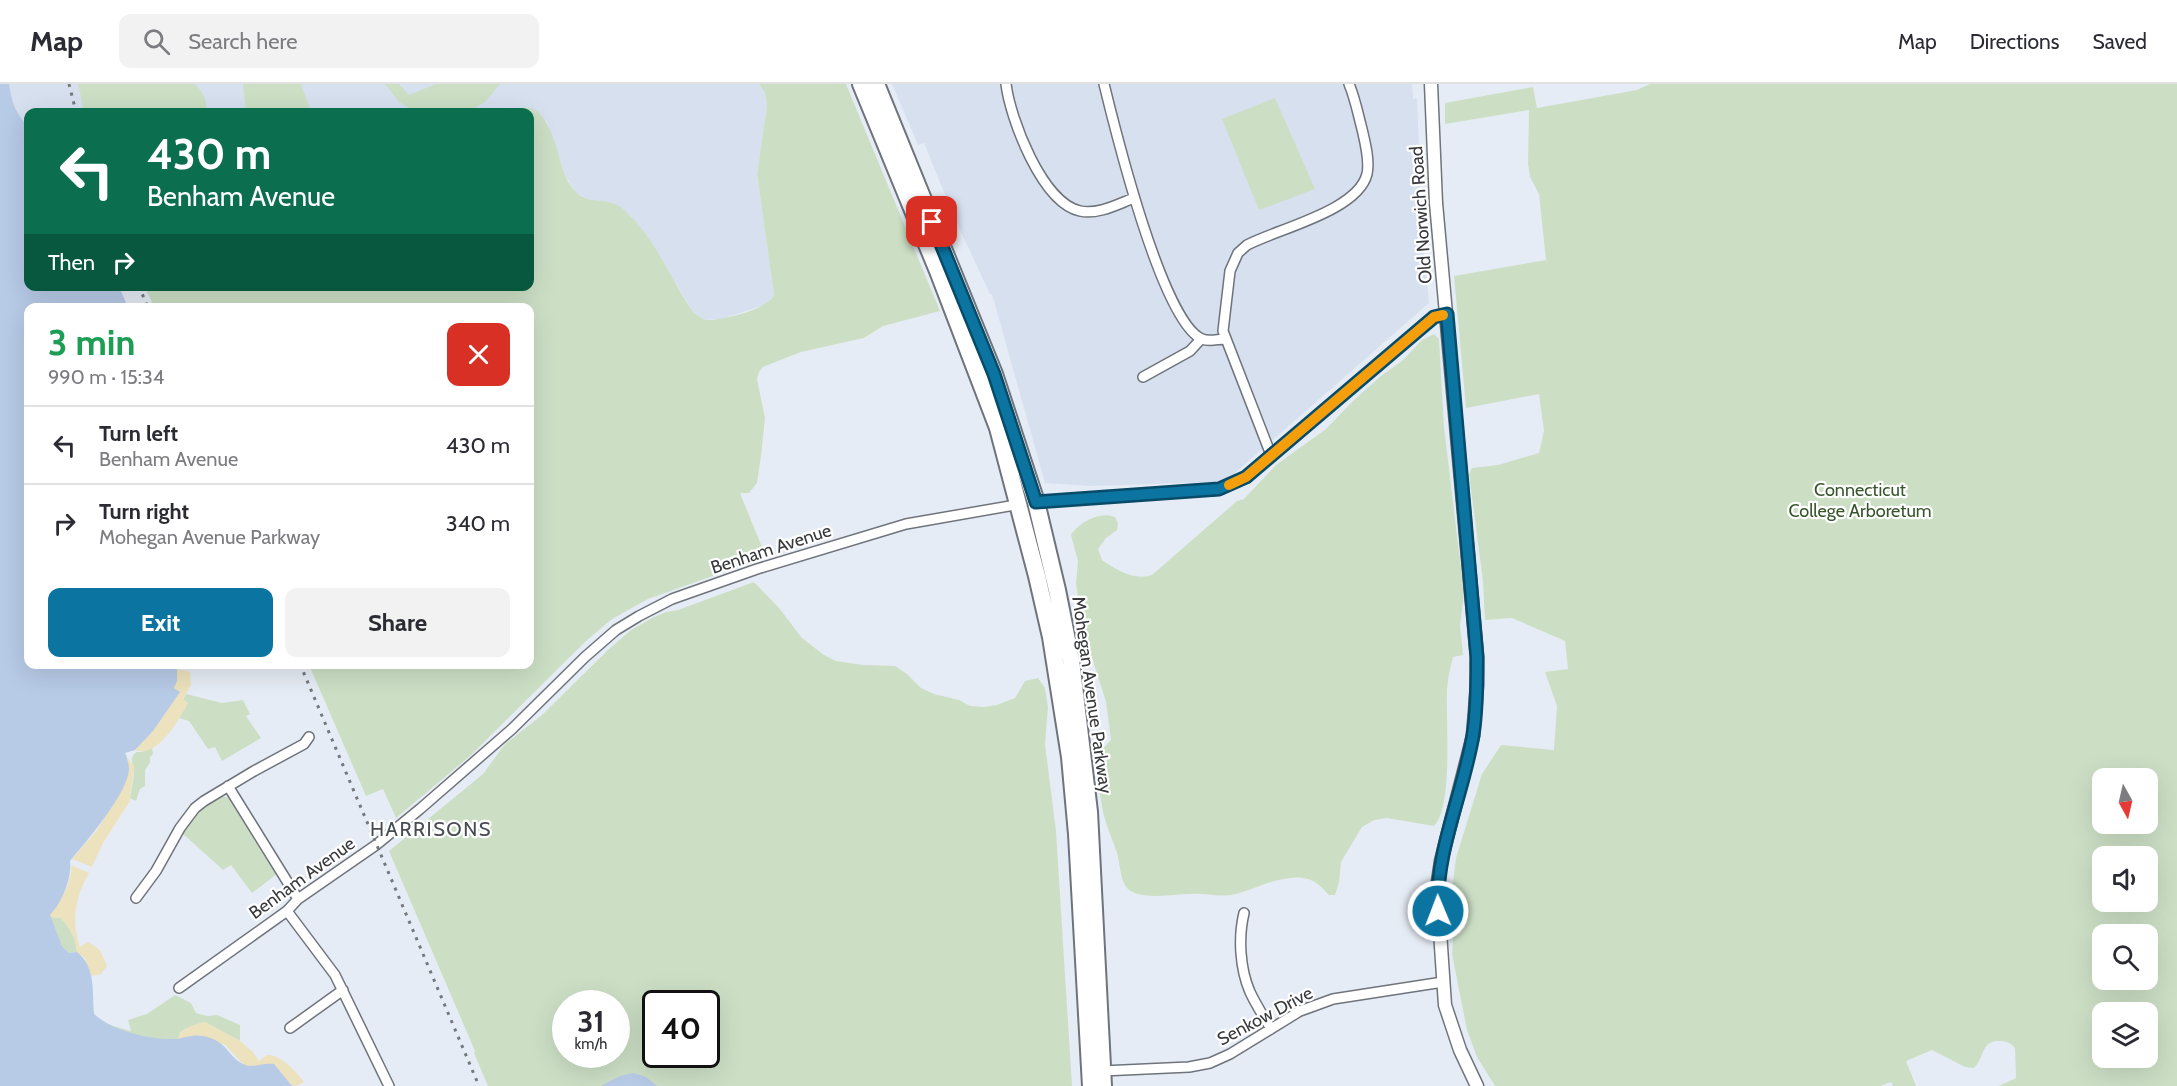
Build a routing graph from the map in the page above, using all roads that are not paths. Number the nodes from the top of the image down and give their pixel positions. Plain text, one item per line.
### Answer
1 (861, 84) edge
2 (876, 84) edge
3 (1006, 84) edge
4 (1104, 84) edge
5 (1431, 84) edge
6 (1350, 85) edge
7 (1134, 198) junction
8 (1447, 314) junction
9 (967, 326) junction
10 (1201, 339) junction
11 (1225, 339) junction
12 (1143, 377) dead end
13 (1271, 455) junction
14 (1036, 502) junction
15 (1018, 504) junction
16 (309, 737) dead end
17 (228, 786) junction
18 (136, 898) dead end
19 (298, 899) junction
20 (287, 911) junction
21 (1244, 913) dead end
22 (1443, 982) junction
23 (179, 988) dead end
24 (343, 990) junction
25 (290, 1028) dead end
26 (1271, 1029) junction
27 (1103, 1078) edge
28 (389, 1086) edge
29 (1091, 1086) edge
30 (1477, 1086) edge

1 - 9 highway
2 - 9 highway
3 - 7 street
4 - 7 street
5 - 8 street, Old Norwich Road
6 - 11 street
7 - 10 street
8 - 13 street, Benham Avenue
8 - 22 street, Old Norwich Road
9 - 14 highway, Mohegan Avenue Parkway
9 - 15 highway, Mohegan Avenue Parkway
10 - 11 street
10 - 12 street
11 - 13 street
13 - 14 street, Benham Avenue
14 - 15 street, Benham Avenue
14 - 27 highway, Mohegan Avenue Parkway
15 - 19 street, Benham Avenue
15 - 29 highway, Mohegan Avenue Parkway
16 - 17 street
17 - 18 street
17 - 19 street
19 - 20 street, Benham Avenue
20 - 23 street, Benham Avenue
20 - 24 street
21 - 26 street
22 - 26 street, Senkow Drive
22 - 30 street, Old Norwich Road
24 - 25 street
24 - 28 street
26 - 27 street, Senkow Drive

